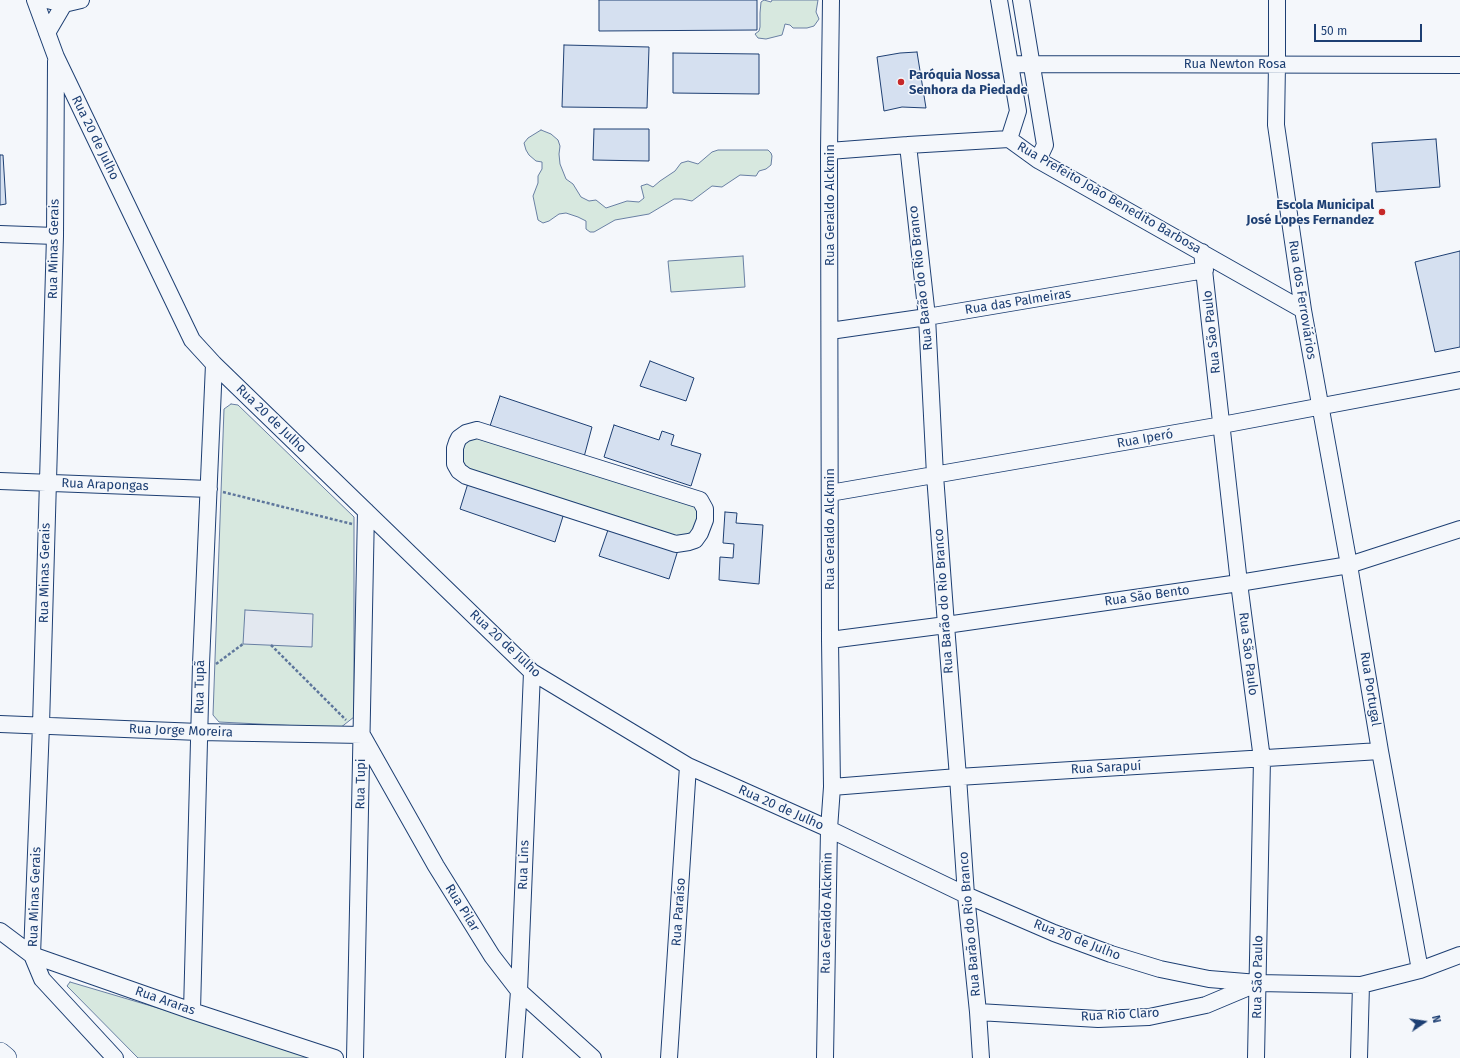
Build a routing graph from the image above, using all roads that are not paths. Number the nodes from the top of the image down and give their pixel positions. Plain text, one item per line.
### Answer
1 (35, 0) edge
2 (47, 0) edge
3 (81, 0) edge
4 (831, 0) edge
5 (999, 0) edge
6 (1022, 0) edge
7 (1277, 0) edge
8 (64, 4) junction
9 (47, 32) junction
10 (56, 57) junction
11 (1010, 64) junction
12 (1033, 64) junction
13 (1277, 64) junction
14 (1460, 65) edge
15 (1009, 139) junction
16 (908, 145) junction
17 (829, 151) junction
18 (1038, 160) junction
19 (0, 234) edge
20 (55, 236) junction
21 (1202, 252) junction
22 (1205, 270) junction
23 (1303, 310) junction
24 (927, 317) junction
25 (830, 331) junction
26 (214, 364) junction
27 (1460, 380) edge
28 (1321, 407) junction
29 (1222, 425) junction
30 (491, 434) joint
31 (935, 475) junction
32 (0, 481) edge
33 (47, 482) junction
34 (209, 489) junction
35 (830, 493) junction
36 (366, 511) junction
37 (1460, 529) edge
38 (1349, 565) junction
39 (1239, 583) junction
40 (946, 625) junction
41 (830, 640) junction
42 (532, 672) junction
43 (0, 724) edge
44 (41, 725) junction
45 (200, 732) junction
46 (362, 735) junction
47 (1380, 751) junction
48 (1262, 759) junction
49 (688, 766) junction
50 (958, 777) junction
51 (832, 788) junction
52 (828, 829) junction
53 (966, 895) junction
54 (0, 931) edge
55 (32, 955) junction
56 (1460, 955) edge
57 (1420, 970) junction
58 (1258, 983) junction
59 (1360, 985) junction
60 (519, 991) junction
61 (192, 1010) junction
62 (978, 1012) junction
63 (0, 1053) edge
64 (6, 1058) edge
65 (115, 1058) edge
66 (335, 1058) edge
67 (355, 1058) edge
68 (514, 1058) edge
69 (593, 1058) edge
70 (669, 1058) edge
71 (825, 1058) edge
72 (981, 1058) edge
73 (1256, 1058) edge
74 (1358, 1058) edge

1 - 9 street, Rua 20 de Julho
2 - 8 street
3 - 8 street
4 - 17 street, Rua Geraldo Alckmin
5 - 11 street
6 - 12 street
7 - 13 street, Rua dos Ferroviários
8 - 9 street
9 - 10 street, Rua 20 de Julho
10 - 20 street, Rua Minas Gerais
10 - 26 street, Rua 20 de Julho
11 - 12 street, Rua Newton Rosa
11 - 15 street
12 - 13 street, Rua Newton Rosa
12 - 18 street
13 - 14 street, Rua Newton Rosa
13 - 23 street, Rua dos Ferroviários
15 - 16 street, Rua Prefeito João Benedito Barbosa
15 - 18 street, Rua Prefeito João Benedito Barbosa
16 - 17 street, Rua Prefeito João Benedito Barbosa
16 - 24 street, Rua Barão do Rio Branco
17 - 25 street, Rua Geraldo Alckmin
18 - 21 street, Rua Prefeito João Benedito Barbosa
19 - 20 street
20 - 33 street, Rua Minas Gerais
21 - 22 street, Rua São Paulo
21 - 23 street, Rua Prefeito João Benedito Barbosa
22 - 24 street, Rua das Palmeiras
22 - 29 street, Rua São Paulo
23 - 28 street, Rua dos Ferroviários
24 - 25 street, Rua das Palmeiras
24 - 31 street, Rua Barão do Rio Branco
25 - 35 street, Rua Geraldo Alckmin
26 - 34 street, Rua Tupã
26 - 36 street, Rua 20 de Julho
27 - 28 street, Rua Iperó
28 - 29 street, Rua Iperó
28 - 38 street, Rua Portugal
29 - 31 street, Rua Iperó
29 - 39 street, Rua São Paulo
30 - 30 street
31 - 35 street, Rua Iperó
31 - 40 street, Rua Barão do Rio Branco
32 - 33 street, Rua Arapongas
33 - 34 street, Rua Arapongas
33 - 44 street, Rua Minas Gerais
34 - 45 street, Rua Tupã
35 - 41 street, Rua Geraldo Alckmin
36 - 42 street, Rua 20 de Julho
36 - 46 street, Rua Tupi
37 - 38 street, Rua São Bento
38 - 39 street, Rua São Bento
38 - 47 street, Rua Portugal
39 - 40 street, Rua São Bento
39 - 48 street, Rua São Paulo
40 - 41 street, Rua São Bento
40 - 50 street, Rua Barão do Rio Branco
41 - 51 street, Rua Geraldo Alckmin
42 - 49 street, Rua 20 de Julho
42 - 60 street, Rua Lins
43 - 44 street, Rua Jorge Moreira
44 - 45 street, Rua Jorge Moreira
44 - 55 street, Rua Minas Gerais
45 - 46 street, Rua Jorge Moreira
45 - 61 street, Rua Tupã
46 - 60 street, Rua Pilar
46 - 67 street, Rua Tupi
47 - 48 street, Rua Sarapuí
47 - 57 street, Rua Portugal
48 - 50 street, Rua Sarapuí
48 - 58 street, Rua São Paulo
49 - 52 street, Rua 20 de Julho
49 - 70 street, Rua Paraíso
50 - 51 street, Rua Sarapuí
50 - 53 street, Rua Barão do Rio Branco
51 - 52 street, Rua Geraldo Alckmin
52 - 53 street, Rua 20 de Julho
52 - 71 street, Rua Geraldo Alckmin
53 - 58 street, Rua 20 de Julho
53 - 62 street, Rua Barão do Rio Branco
54 - 55 street, Rua Araras
55 - 61 street, Rua Araras
55 - 65 street, Rua Minas Gerais
56 - 57 street, Rua 20 de Julho
57 - 59 street, Rua 20 de Julho
58 - 59 street, Rua 20 de Julho
58 - 62 street, Rua Rio Claro
58 - 73 street, Rua São Paulo
59 - 74 street
60 - 68 street, Rua Lins
60 - 69 street, Rua Pilar
61 - 66 street, Rua Araras
62 - 72 street, Rua Barão do Rio Branco
63 - 64 main road

